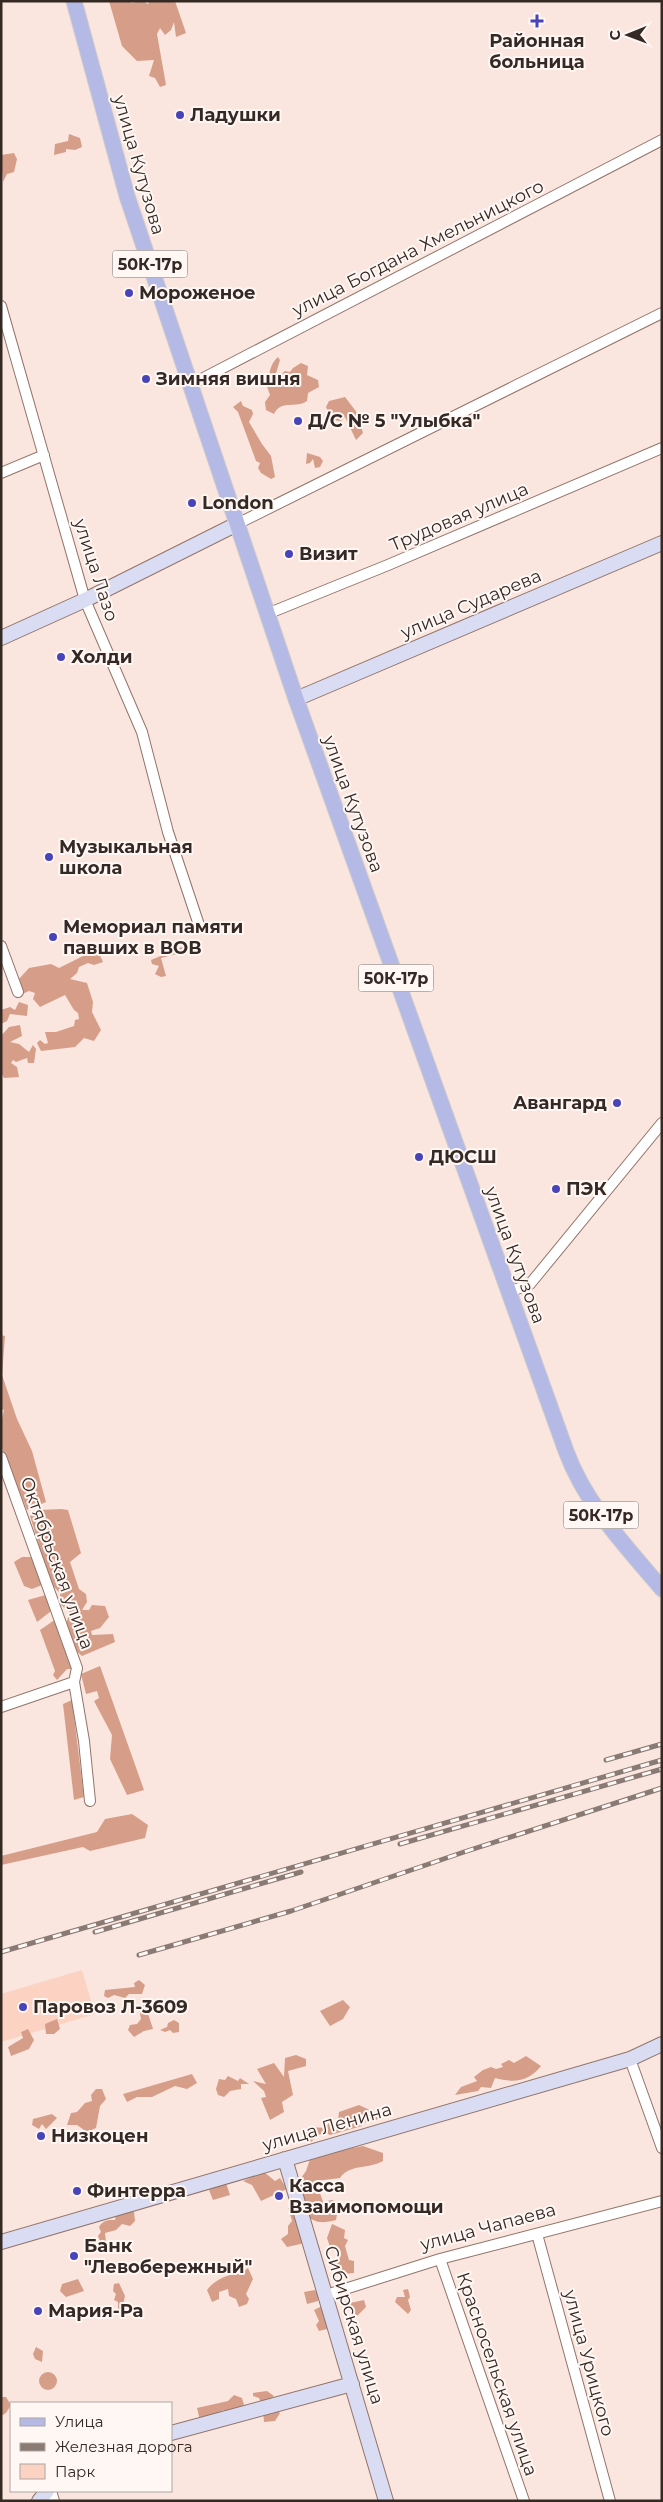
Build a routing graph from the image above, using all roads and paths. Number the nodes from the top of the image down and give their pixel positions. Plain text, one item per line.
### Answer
1 (74, 1) edge
2 (662, 140) edge
3 (1, 306) edge
4 (662, 313) edge
5 (190, 385) junction
6 (662, 448) edge
7 (44, 455) junction
8 (1, 473) edge
9 (237, 524) junction
10 (662, 543) edge
11 (85, 600) junction
12 (267, 614) junction
13 (1, 638) edge
14 (296, 699) junction
15 (199, 925) dead end
16 (1, 946) edge
17 (18, 992) dead end
18 (662, 1123) edge
19 (508, 1292) junction
20 (1, 1456) edge
21 (662, 1589) edge
22 (74, 1682) junction
23 (1, 1708) edge
24 (90, 1801) dead end
25 (662, 2044) edge
26 (630, 2059) junction
27 (662, 2148) edge
28 (285, 2159) junction
29 (662, 2201) edge
30 (537, 2234) junction
31 (1, 2242) edge
32 (440, 2259) junction
33 (326, 2295) junction
34 (352, 2384) junction
35 (172, 2433) edge
36 (386, 2501) edge
37 (524, 2501) edge
38 (610, 2501) edge

1 - 5 main road, улица Кутузова / 50К-17р
2 - 5 street, улица Богдана Хмельницкого
3 - 7 street, улица Лазо
4 - 9 street
5 - 9 main road, улица Кутузова / 50К-17р
6 - 12 street, Трудовая улица
7 - 8 street
7 - 11 street, улица Лазо
9 - 11 street
9 - 12 main road, улица Кутузова / 50К-17р
10 - 14 street, улица Сударева
11 - 13 street
11 - 15 street, улица Лазо
12 - 14 main road, улица Кутузова / 50К-17р
14 - 19 main road, улица Кутузова / 50К-17р
16 - 17 street
18 - 19 street
19 - 21 main road, улица Кутузова / 50К-17р
20 - 22 street, Октябрьская улица
22 - 23 street
22 - 24 street, Октябрьская улица
25 - 26 street, улица Ленина
26 - 27 street
26 - 28 street, улица Ленина
28 - 31 street, улица Ленина
28 - 33 street, Сибирская улица
29 - 30 street, улица Чапаева
30 - 32 street, улица Чапаева
30 - 38 street, улица Урицкого
32 - 33 street, улица Чапаева
32 - 37 street, Красносельская улица
33 - 34 street, Сибирская улица
34 - 35 street
34 - 36 street, Сибирская улица

